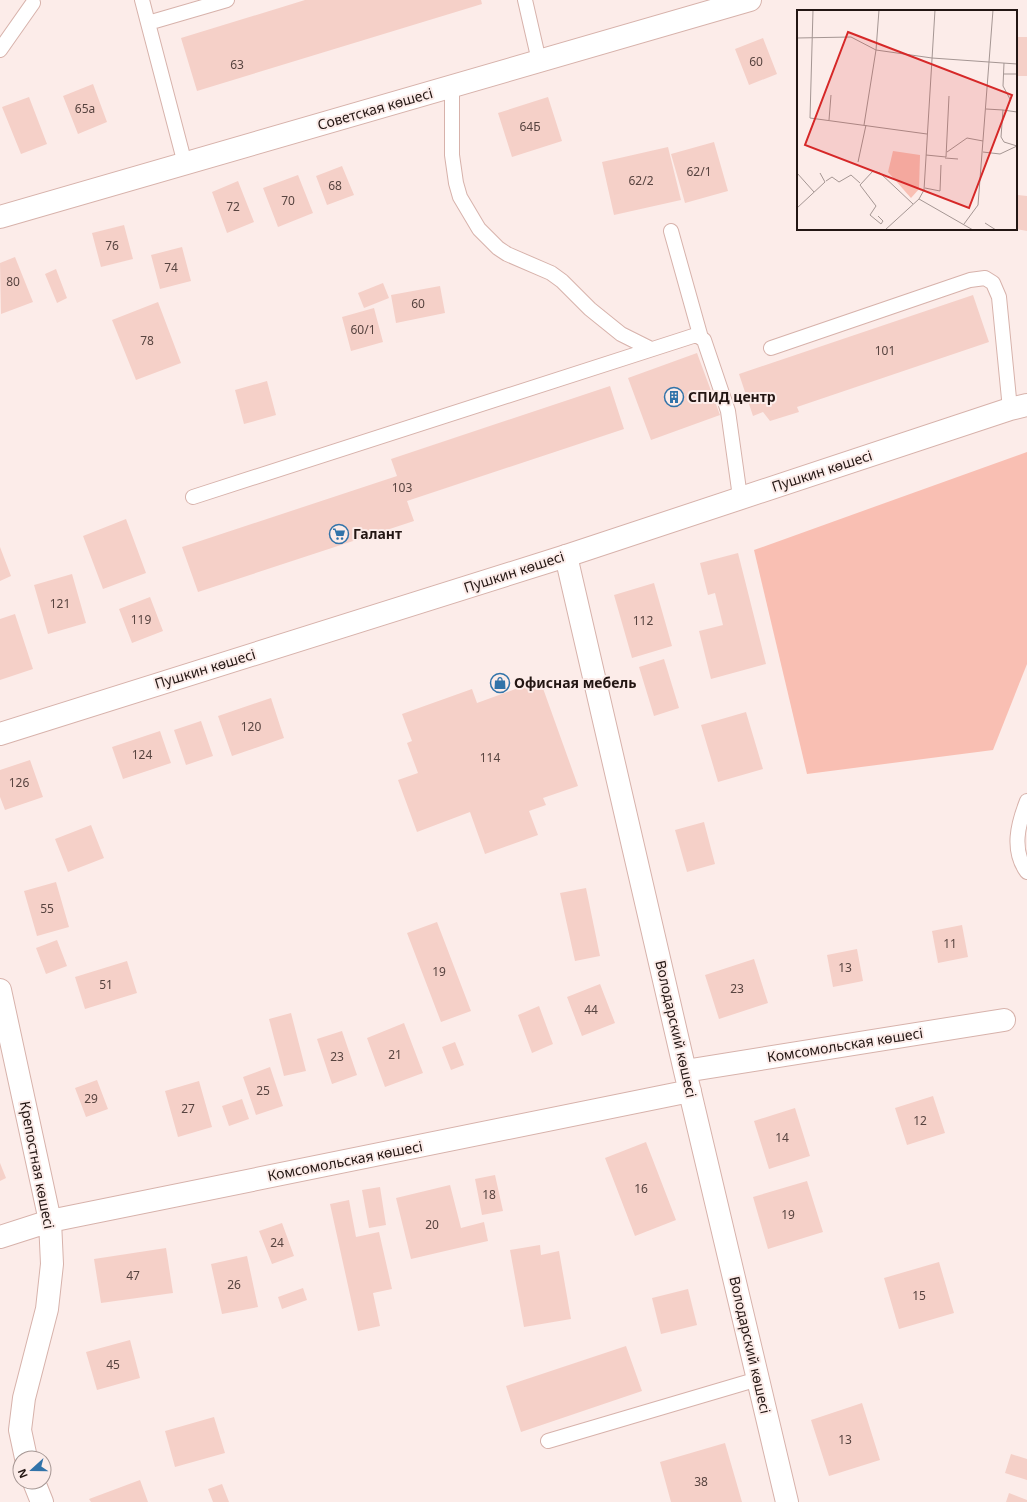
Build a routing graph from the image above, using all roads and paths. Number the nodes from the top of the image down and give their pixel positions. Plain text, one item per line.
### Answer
1 (142, 0) edge
2 (227, 0) edge
3 (525, 0) edge
4 (750, 0) edge
5 (33, 4) dead end
6 (148, 23) junction
7 (0, 50) edge
8 (539, 61) junction
9 (452, 87) junction
10 (185, 164) junction
11 (0, 217) edge
12 (671, 231) dead end
13 (701, 338) junction
14 (651, 348) junction
15 (771, 348) dead end
16 (1018, 407) edge
17 (193, 497) dead end
18 (740, 497) junction
19 (566, 556) junction
20 (0, 734) edge
21 (1027, 801) edge
22 (1027, 872) edge
23 (0, 990) edge
24 (1004, 1020) dead end
25 (688, 1081) junction
26 (50, 1221) junction
27 (0, 1237) edge
28 (758, 1379) junction
29 (548, 1441) dead end
30 (24, 1450) edge
31 (37, 1490) edge
32 (42, 1502) edge
33 (787, 1502) edge

1 - 6 lane
2 - 6 lane
3 - 8 lane
4 - 8 street, Советская көшесі
5 - 7 lane
6 - 10 lane
8 - 9 street, Советская көшесі
9 - 10 street, Советская көшесі
9 - 14 lane
10 - 11 street, Советская көшесі
12 - 13 lane
13 - 14 lane
13 - 18 lane
14 - 17 lane
15 - 16 lane
16 - 18 street, Пушкин көшесі
18 - 19 street, Пушкин көшесі
19 - 20 street, Пушкин көшесі
19 - 25 street, Володарский көшесі
21 - 22 lane
23 - 26 street, Крепостная көшесі
24 - 25 street, Комсомольская көшесі
25 - 26 street, Комсомольская көшесі
25 - 28 street, Володарский көшесі
26 - 27 street, Комсомольская көшесі
26 - 30 street, Крепостная көшесі
28 - 29 lane
28 - 33 street, Володарский көшесі
31 - 32 street

